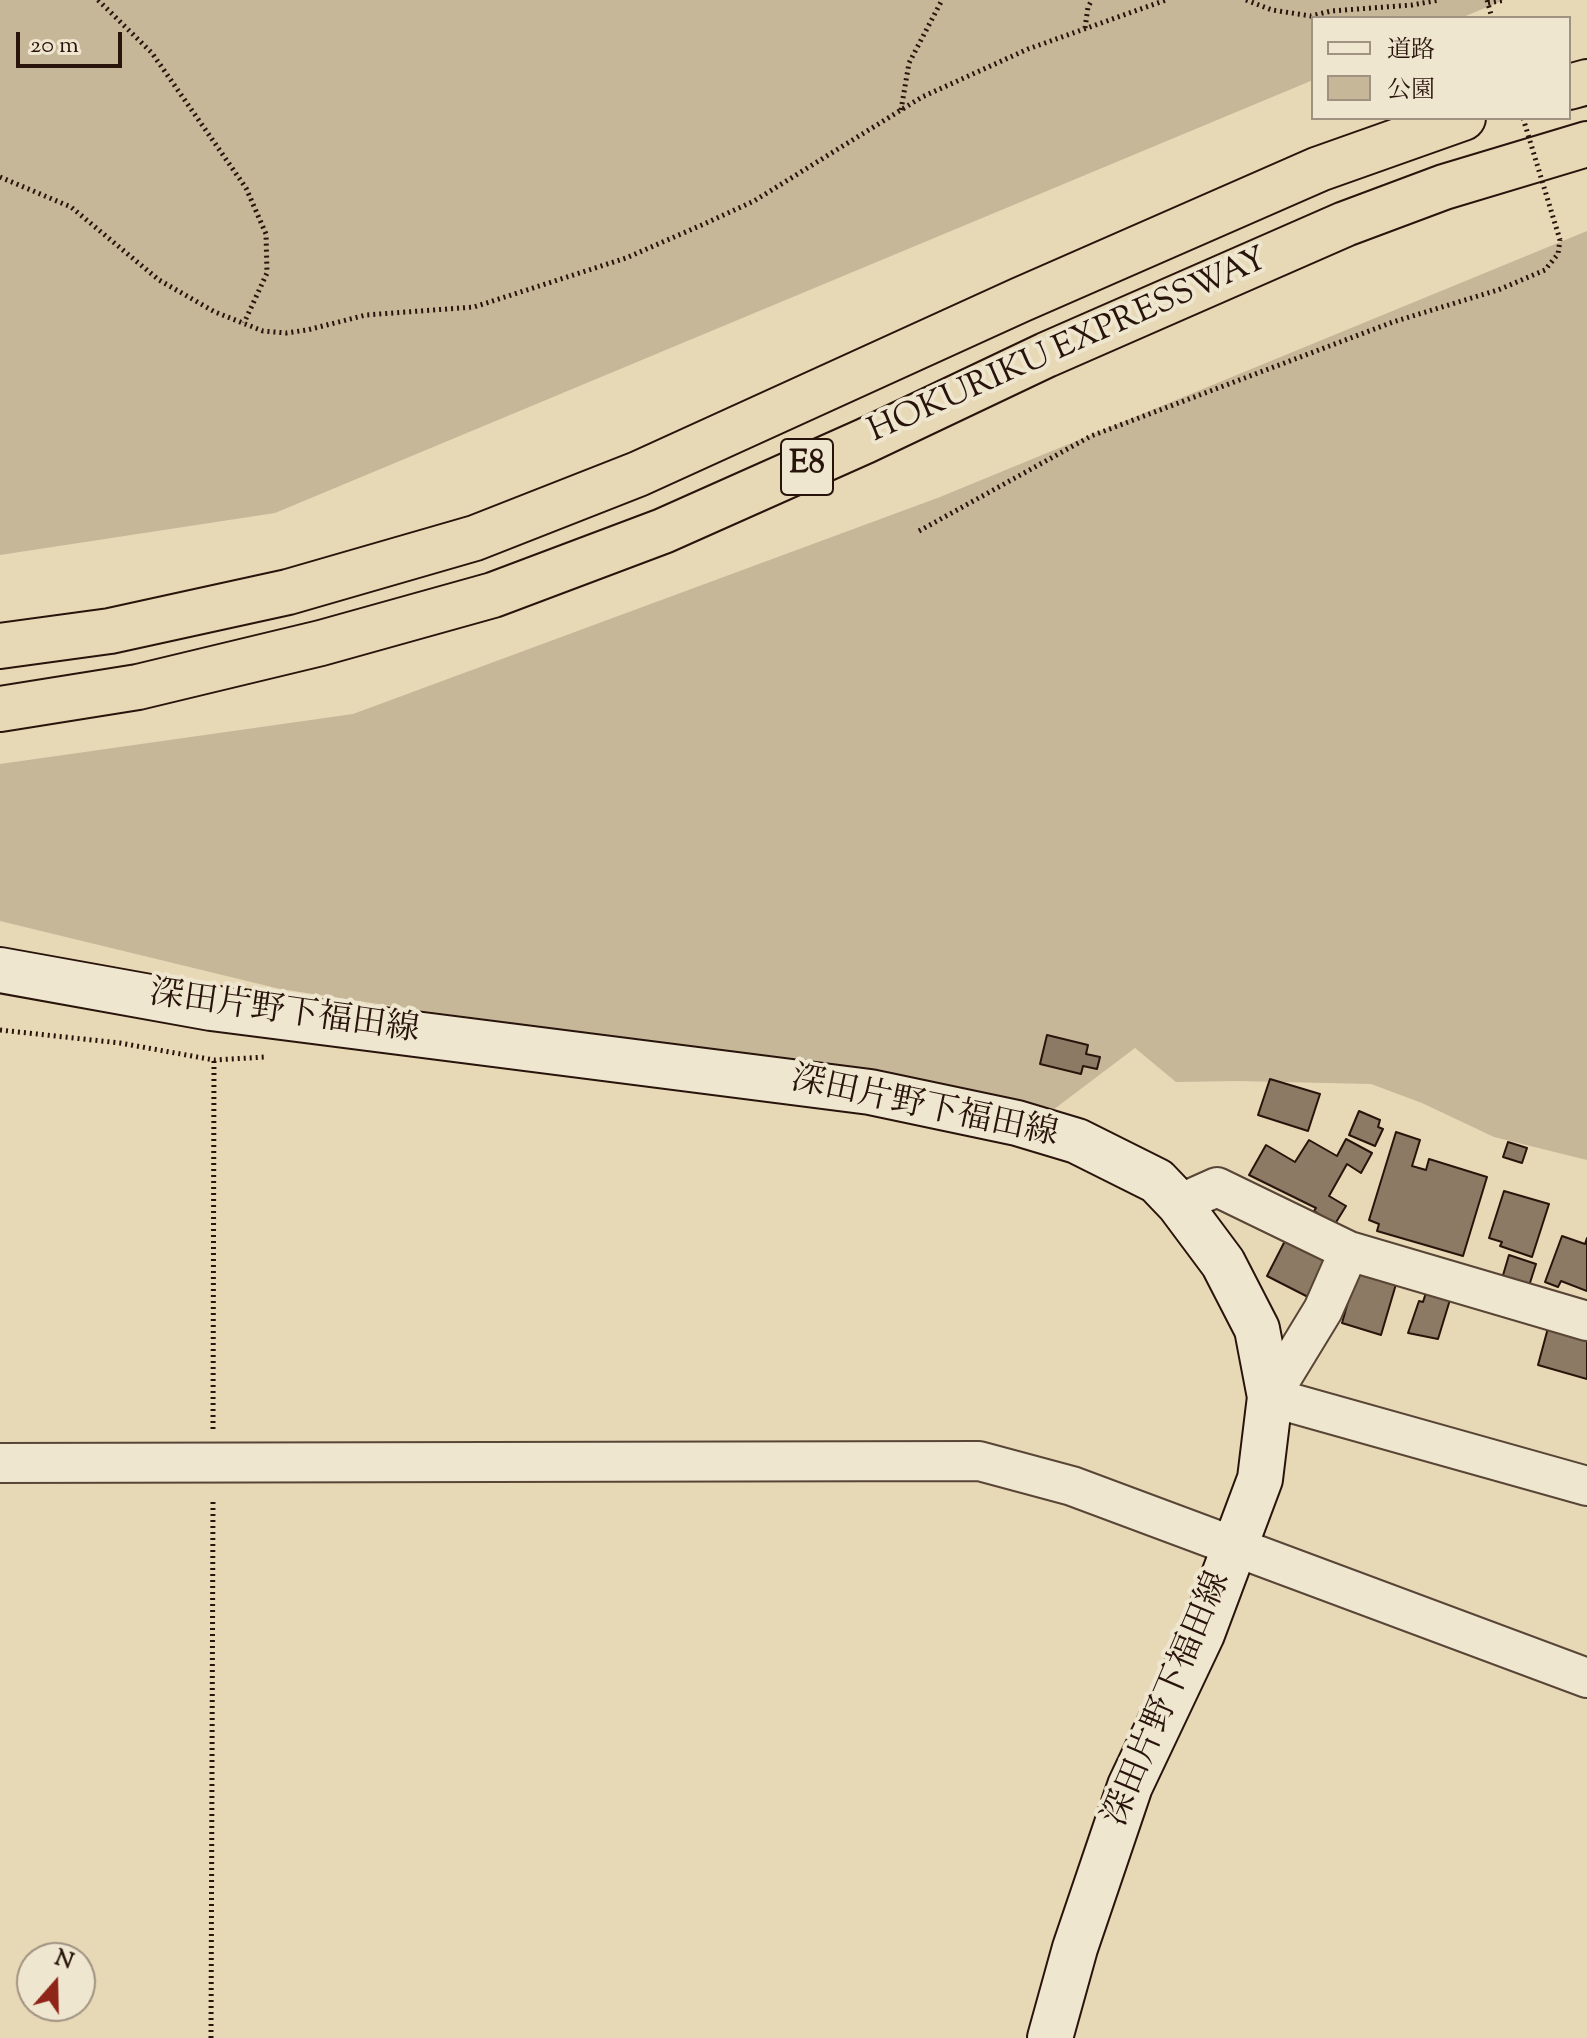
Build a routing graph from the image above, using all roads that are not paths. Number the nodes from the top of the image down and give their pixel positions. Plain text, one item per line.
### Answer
1 (1457, 120) edge
2 (1587, 144) edge
3 (0, 646) edge
4 (0, 709) edge
5 (0, 970) edge
6 (1179, 1204) junction
7 (1349, 1251) junction
8 (1587, 1321) edge
9 (1270, 1397) junction
10 (0, 1463) edge
11 (1587, 1486) edge
12 (1234, 1546) junction
13 (1587, 1678) edge
14 (1050, 2038) edge

1 - 3 highway, HOKURIKU EXPRESSWAY / E8
2 - 4 highway, HOKURIKU EXPRESSWAY / E8
5 - 6 main road, 深田片野下福田線
6 - 7 street
6 - 9 main road, 深田片野下福田線
7 - 8 street
7 - 9 street
9 - 11 street
9 - 12 main road, 深田片野下福田線
10 - 12 street
12 - 13 street
12 - 14 main road, 深田片野下福田線

